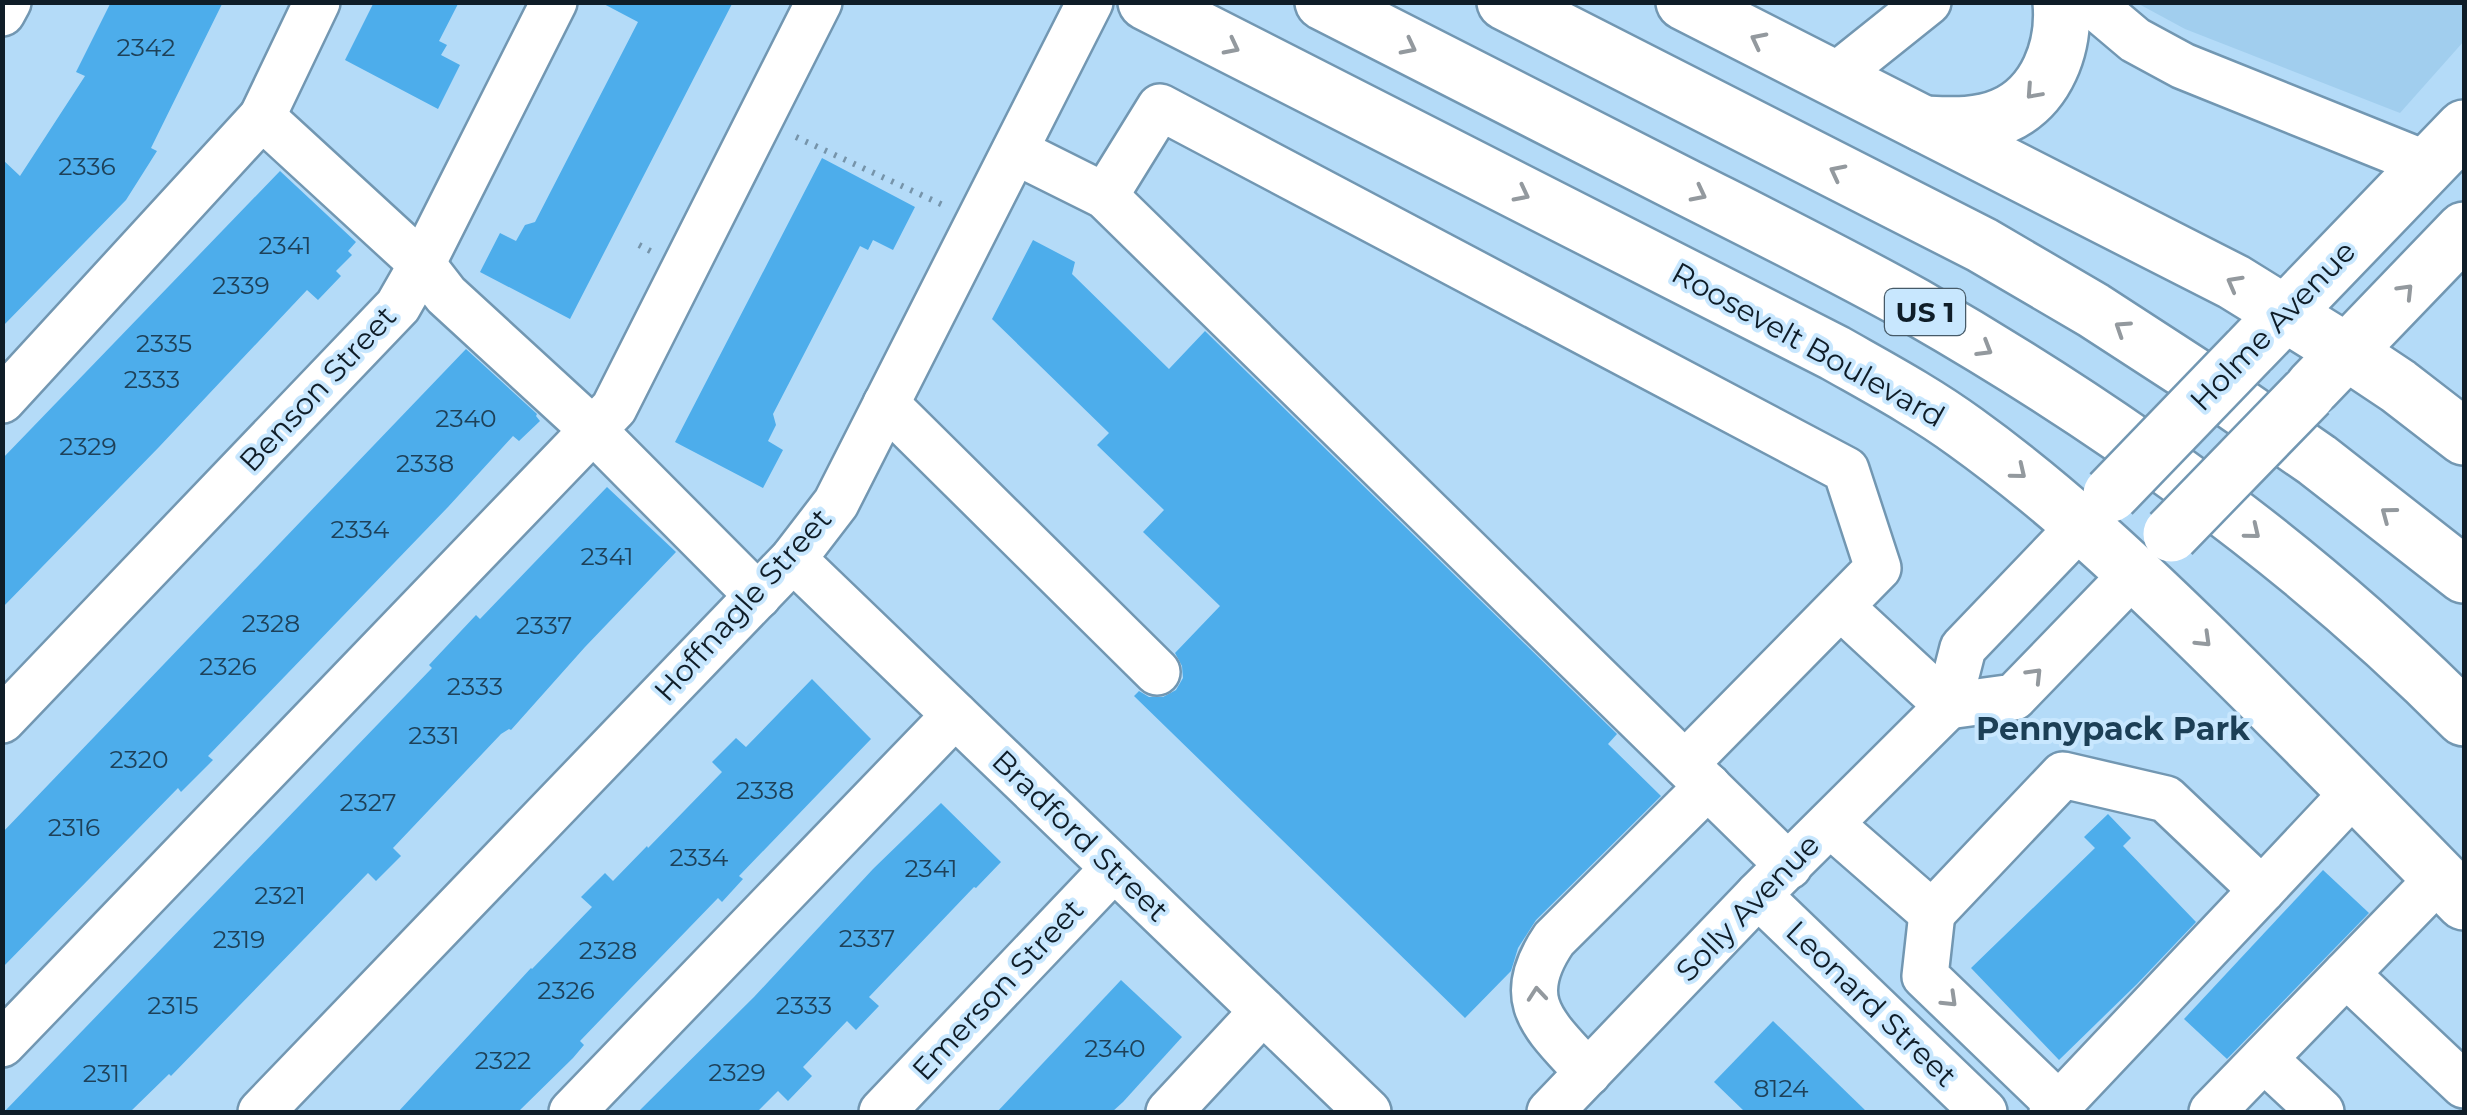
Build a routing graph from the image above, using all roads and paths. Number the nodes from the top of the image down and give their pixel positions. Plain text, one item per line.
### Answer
1 (8, 2) edge
2 (317, 2) edge
3 (554, 2) edge
4 (819, 2) edge
5 (1090, 2) edge
6 (1146, 2) edge
7 (1322, 2) edge
8 (1504, 2) edge
9 (1684, 2) edge
10 (2061, 2) edge
11 (2090, 2) edge
12 (1919, 6) edge
13 (2, 13) edge
14 (1832, 78) junction
15 (262, 118) junction
16 (1922, 124) junction
17 (808, 143) dead end
18 (2446, 146) edge
19 (1014, 151) junction
20 (1105, 196) junction
21 (944, 206) dead end
22 (2464, 230) edge
23 (422, 264) junction
24 (2286, 312) junction
25 (2348, 352) junction
26 (2, 400) edge
27 (886, 404) junction
28 (593, 430) junction
29 (2464, 438) edge
30 (2096, 509) junction
31 (2152, 554) junction
32 (793, 559) junction
33 (2464, 575) edge
34 (758, 596) junction
35 (1840, 606) junction
36 (1157, 672) dead end
37 (1948, 706) junction
38 (955, 714) junction
39 (2464, 718) edge
40 (2, 720) edge
41 (1697, 775) junction
42 (2355, 791) junction
43 (1830, 824) junction
44 (1114, 868) junction
45 (1774, 880) junction
46 (2262, 890) junction
47 (2452, 890) edge
48 (1932, 913) junction
49 (2346, 974) junction
50 (1263, 1012) junction
51 (2, 1044) edge
52 (2264, 1059) junction
53 (1588, 1073) junction
54 (2464, 1085) edge
55 (2056, 1109) edge
56 (261, 1112) edge
57 (572, 1112) edge
58 (882, 1112) edge
59 (1170, 1112) edge
60 (1368, 1112) edge
61 (1550, 1112) edge
62 (1984, 1112) edge
63 (2212, 1112) edge
64 (2320, 1112) edge

1 - 13 street
2 - 15 street
3 - 23 street, Benson Street
4 - 28 street
5 - 19 street, Hoffnagle Street
6 -> 30 main road, Roosevelt Boulevard / US 1
7 -> 39 main road, US 1
33 -> 8 main road
14 -> 9 main road
10 -> 16 main road
11 - 18 street
12 - 14 street
14 - 16 main road
15 - 23 street
15 - 26 street
24 -> 16 main road
17 - 21 path
18 - 24 main road, Holme Avenue
19 - 20 street, Leonard Street
19 - 27 street, Hoffnagle Street
20 - 35 street
20 - 41 street, Leonard Street
25 -> 22 main road
23 - 28 street
23 - 40 street, Benson Street
24 - 25 main road
24 - 30 main road, Holme Avenue, bridge
25 - 29 main road
25 - 31 main road, bridge
27 - 32 street, Hoffnagle Street
27 - 36 street
28 - 34 street
28 - 51 street
30 - 31 main road, Roosevelt Boulevard / US 1
30 - 37 street
37 -> 31 street
31 -> 42 main road, Roosevelt Boulevard / US 1
32 - 34 street, Hoffnagle Street
32 - 38 street, Bradford Street
34 - 56 street, Hoffnagle Street
35 - 37 street
35 - 41 street
37 - 43 street, Solly Avenue
38 - 44 street, Bradford Street
38 - 57 street
41 - 45 street, Leonard Street
53 -> 41 street
42 - 46 street
42 - 47 main road, Roosevelt Boulevard / US 1
43 - 45 street, Solly Avenue
43 - 48 street
44 - 50 street, Bradford Street
44 - 58 street, Emerson Street
45 - 53 street, Solly Avenue
45 - 62 street, Leonard Street
46 - 48 street
46 - 55 street
47 - 49 street
48 -> 55 street
49 - 52 street
49 - 54 street
50 - 59 street
50 - 60 street, Bradford Street
52 - 63 street
52 - 64 street
53 - 61 street, Solly Avenue

